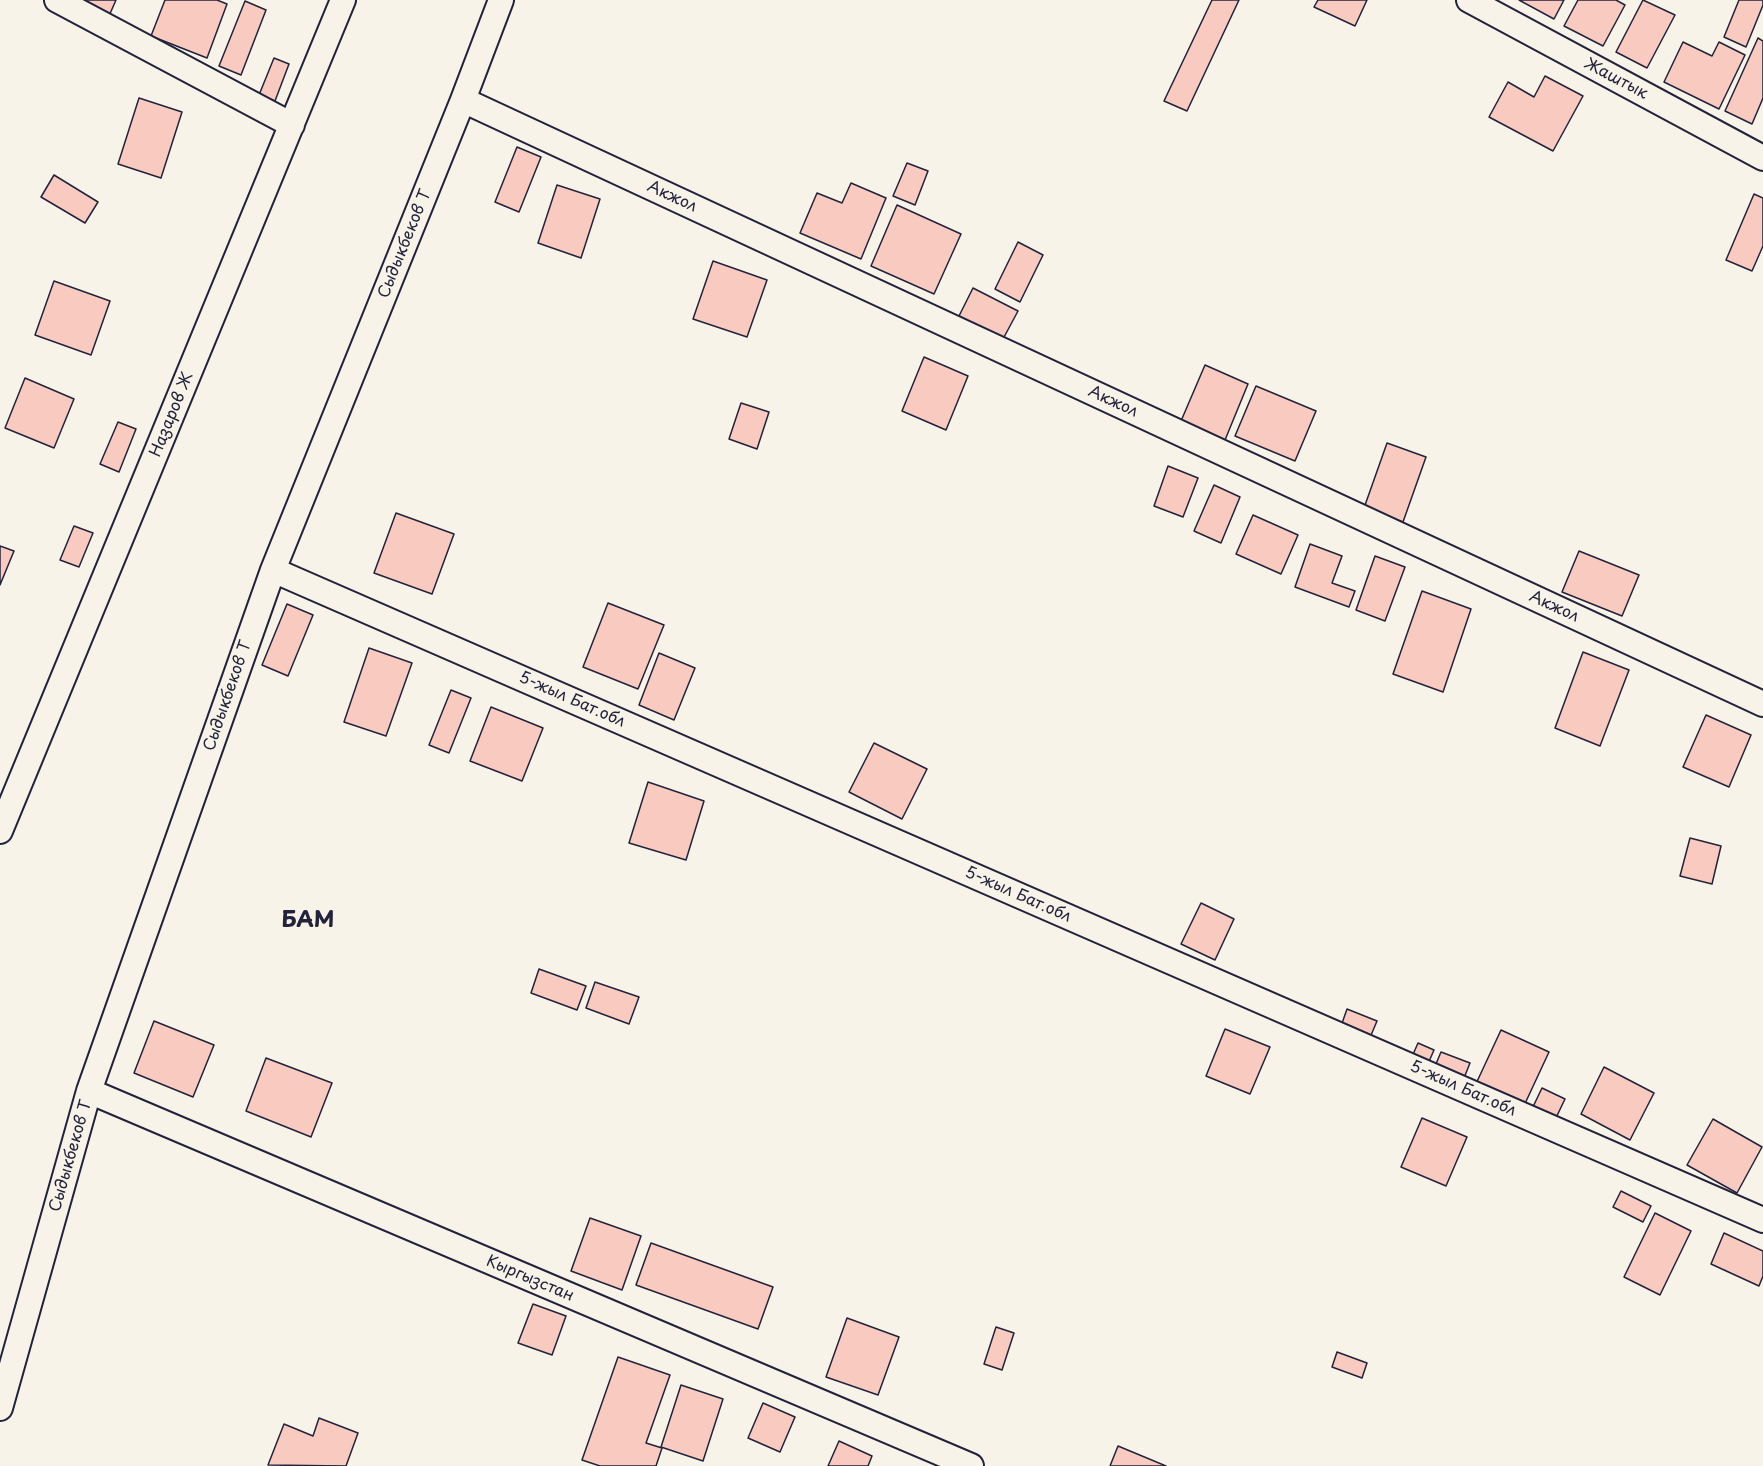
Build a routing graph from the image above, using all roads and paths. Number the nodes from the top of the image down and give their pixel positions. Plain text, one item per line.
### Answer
1 (57, 0) edge
2 (343, 0) edge
3 (501, 0) edge
4 (1469, 0) edge
5 (463, 100) junction
6 (292, 125) junction
7 (1763, 158) edge
8 (273, 570) junction
9 (1763, 704) edge
10 (7, 795) edge
11 (0, 831) edge
12 (89, 1091) junction
13 (1763, 1220) edge
14 (0, 1408) edge
15 (971, 1466) edge

1 - 6 street
2 - 6 street, Назаров Ж
3 - 5 street, Сыдыкбеков Т
4 - 7 street, Жаштык
5 - 8 street, Сыдыкбеков Т
5 - 9 street, Акжол
6 - 10 street, Назаров Ж
8 - 12 street, Сыдыкбеков Т
8 - 13 street, 5-жыл Бат.обл
10 - 11 street, Назаров Ж
12 - 14 street, Сыдыкбеков Т
12 - 15 street, Кыргызстан

